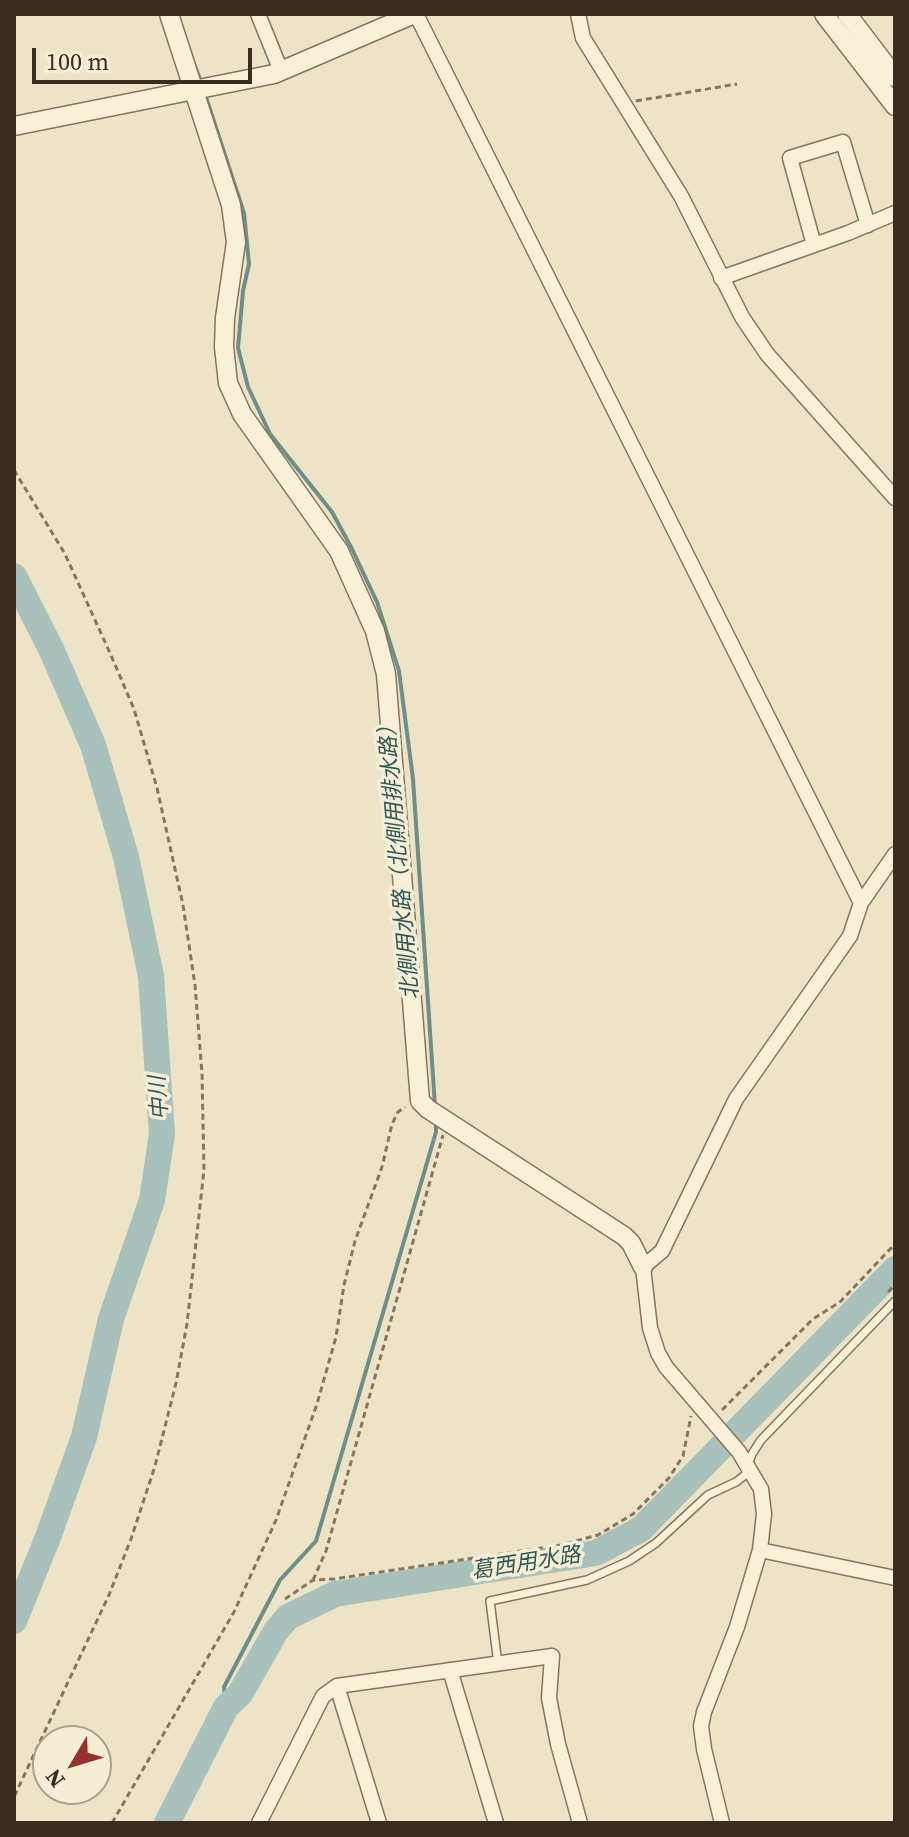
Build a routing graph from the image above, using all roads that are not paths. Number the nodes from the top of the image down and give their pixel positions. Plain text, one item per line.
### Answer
1 (169, 14) edge
2 (258, 14) edge
3 (415, 14) edge
4 (578, 14) edge
5 (824, 14) edge
6 (847, 14) edge
7 (281, 71) junction
8 (895, 77) edge
9 (201, 87) junction
10 (895, 106) edge
11 (14, 126) edge
12 (895, 213) edge
13 (868, 225) junction
14 (814, 245) junction
15 (721, 278) junction
16 (895, 498) edge
17 (895, 854) edge
18 (861, 903) junction
19 (643, 1267) junction
20 (895, 1301) edge
21 (750, 1467) junction
22 (760, 1550) junction
23 (895, 1578) edge
24 (498, 1664) junction
25 (450, 1670) junction
26 (337, 1686) junction
27 (259, 1823) edge
28 (379, 1823) edge
29 (496, 1823) edge
30 (580, 1823) edge
31 (722, 1823) edge

1 - 9 street
2 - 7 street
3 - 7 street
3 - 18 street
4 - 15 street
5 - 10 street
6 - 8 street
7 - 9 street
9 - 11 street
9 - 19 street
12 - 13 street
13 - 14 street
13 - 14 street
14 - 15 street
15 - 16 street
17 - 18 street
18 - 19 street
19 - 21 street
20 - 21 lane
21 - 22 street
21 - 24 lane
22 - 23 street
22 - 31 street
24 - 25 street
24 - 30 street
25 - 26 street
25 - 29 street
26 - 27 street
26 - 28 street

